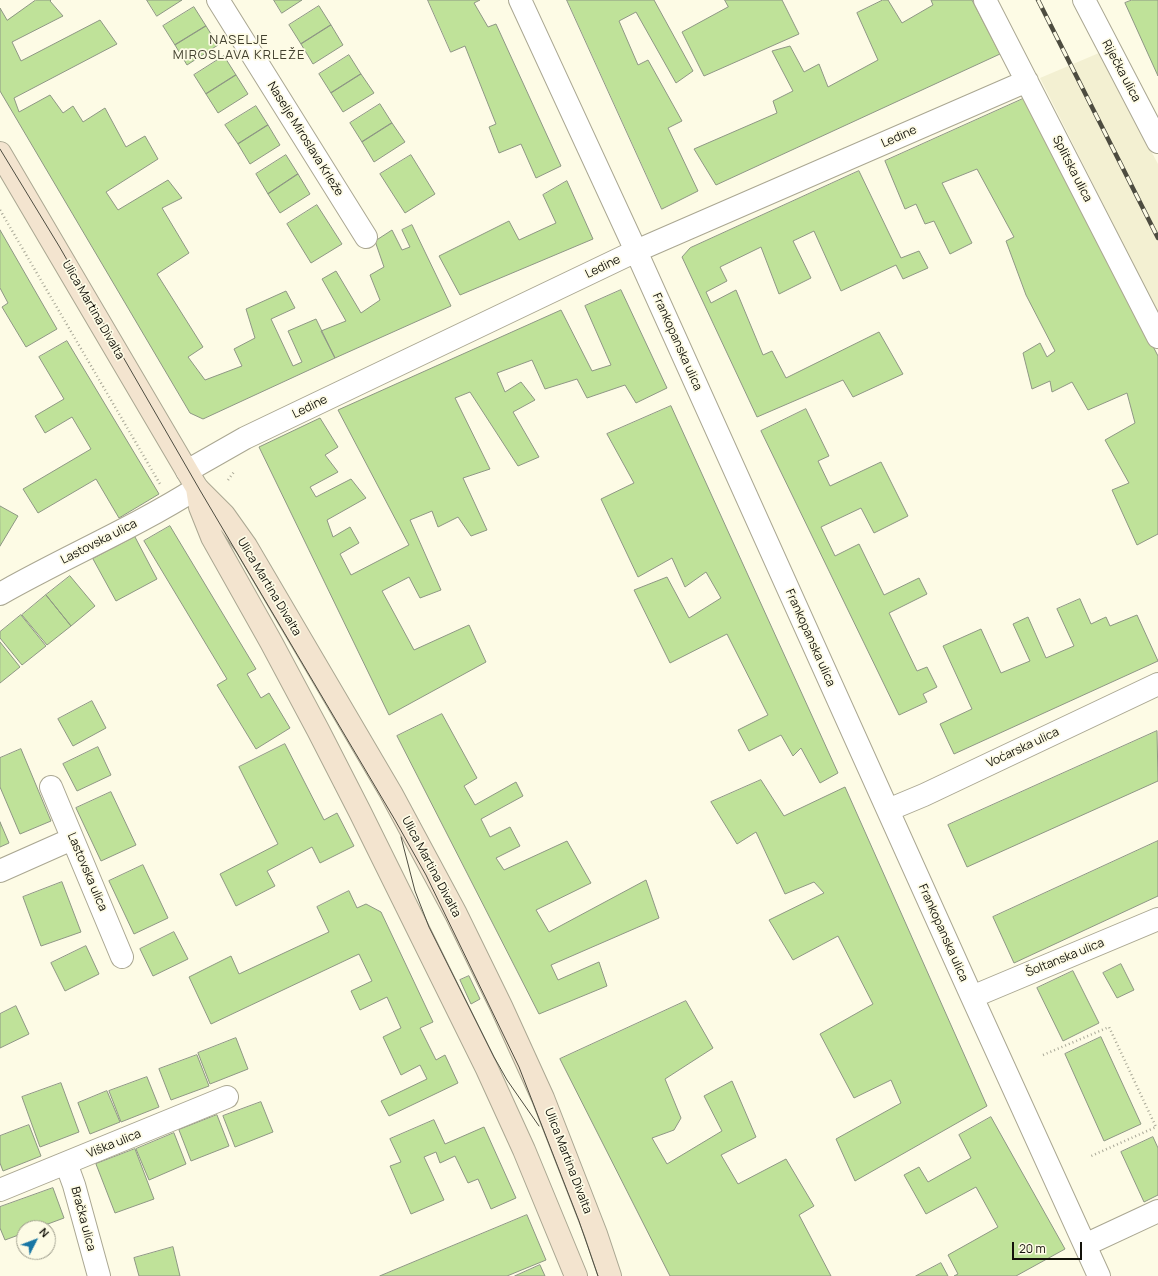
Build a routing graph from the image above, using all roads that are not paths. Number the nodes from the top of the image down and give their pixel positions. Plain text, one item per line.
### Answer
1 (218, 0) edge
2 (520, 0) edge
3 (985, 0) edge
4 (1084, 0) edge
5 (1027, 81) junction
6 (1158, 142) edge
7 (0, 153) edge
8 (366, 237) dead end
9 (636, 251) junction
10 (1158, 337) edge
11 (192, 480) junction
12 (0, 594) edge
13 (1158, 684) edge
14 (51, 787) dead end
15 (888, 810) junction
16 (72, 839) junction
17 (0, 871) edge
18 (1158, 919) edge
19 (122, 957) dead end
20 (972, 997) junction
21 (227, 1097) dead end
22 (66, 1163) junction
23 (0, 1190) edge
24 (1158, 1211) edge
25 (1085, 1245) junction
26 (1095, 1274) edge
27 (99, 1276) edge
28 (576, 1276) edge
29 (610, 1276) edge

1 - 8 street, Naselje Miroslava Krleže
2 - 9 street, Frankopanska ulica
3 - 5 street, Splitska ulica
4 - 6 street, Riječka ulica
5 - 9 street, Ledine
5 - 10 street, Splitska ulica
7 - 11 street, Ulica Martina Divalta
9 - 11 street, Ledine
9 - 15 street, Frankopanska ulica
11 - 12 street, Lastovska ulica
11 - 28 street, Ulica Martina Divalta
11 - 29 street, Ulica Martina Divalta
13 - 15 street, Voćarska ulica
14 - 16 street, Lastovska ulica
15 - 20 street, Frankopanska ulica
16 - 17 street
16 - 19 street, Lastovska ulica
18 - 20 street, Šoltanska ulica
20 - 25 street, Frankopanska ulica
21 - 22 street, Viška ulica
22 - 23 street, Viška ulica
22 - 27 street, Bračka ulica
24 - 25 street
25 - 26 street, Frankopanska ulica

